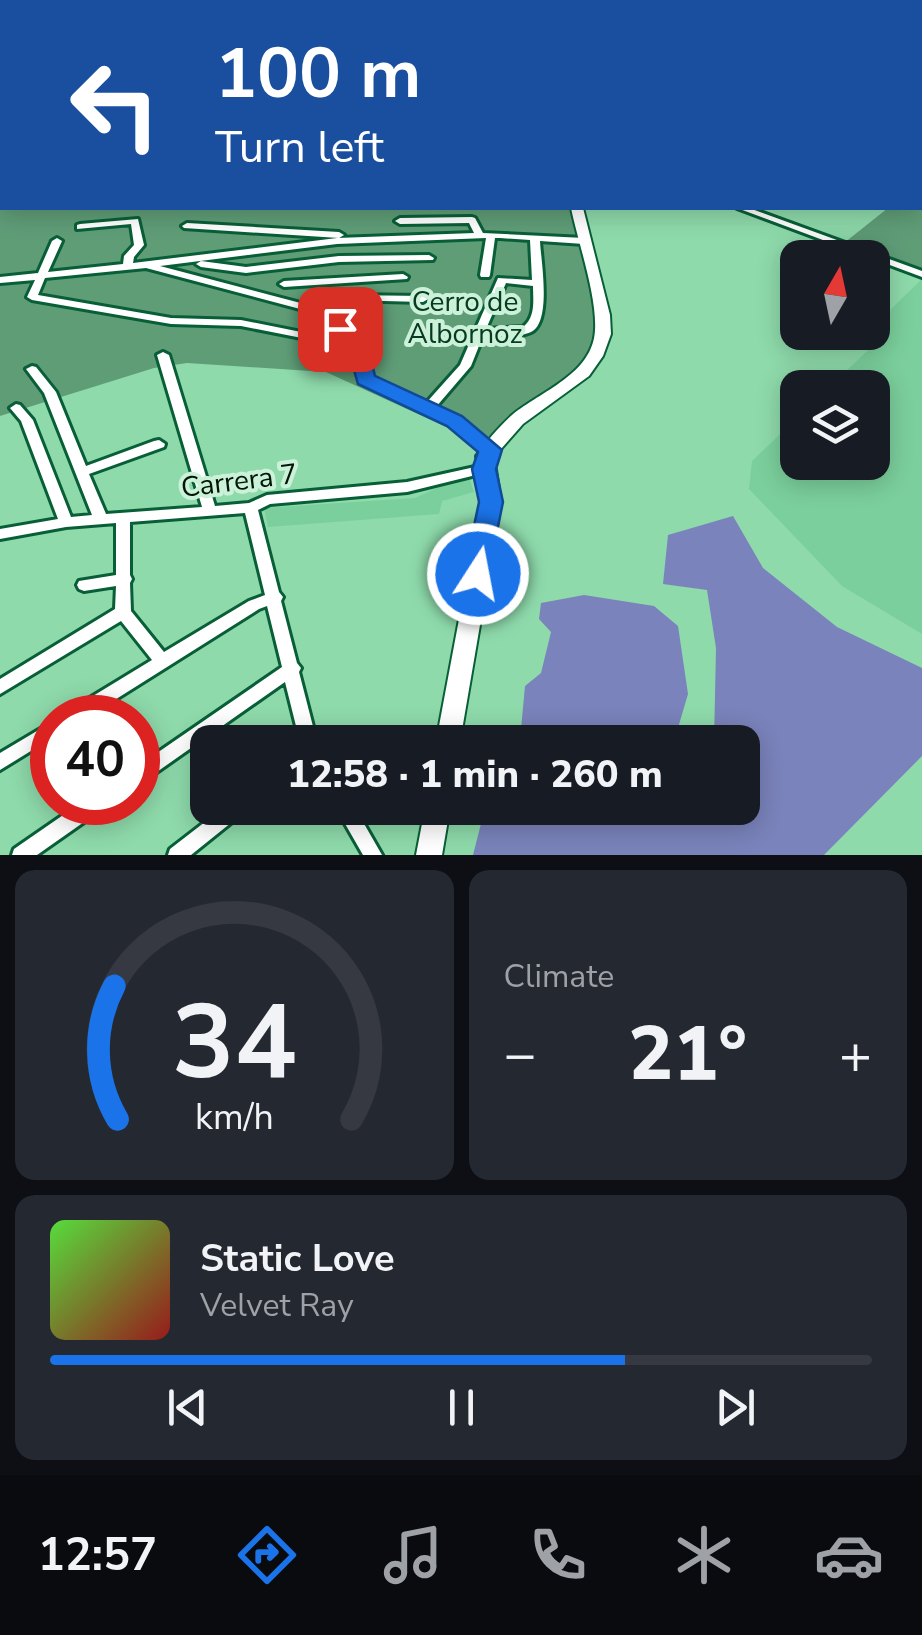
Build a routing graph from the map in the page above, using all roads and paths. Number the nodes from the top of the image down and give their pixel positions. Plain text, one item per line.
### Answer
1 (577, 210) edge
2 (747, 210) edge
3 (400, 221) dead end
4 (187, 226) dead end
5 (80, 227) dead end
6 (486, 235) junction
7 (534, 238) junction
8 (377, 239) junction
9 (353, 240) junction
10 (56, 241) dead end
11 (584, 241) junction
12 (429, 258) dead end
13 (375, 259) junction
14 (202, 260) junction
15 (146, 265) junction
16 (128, 268) junction
17 (922, 274) edge
18 (484, 275) dead end
19 (403, 276) dead end
20 (190, 277) junction
21 (364, 277) junction
22 (38, 278) junction
23 (0, 280) edge
24 (534, 282) junction
25 (284, 284) dead end
26 (348, 298) junction
27 (423, 299) dead end
28 (338, 320) junction
29 (480, 333) junction
30 (326, 340) dead end
31 (162, 355) dead end
32 (32, 369) dead end
33 (429, 407) junction
34 (16, 408) dead end
35 (159, 444) dead end
36 (487, 459) junction
37 (83, 472) junction
38 (251, 508) junction
39 (210, 511) junction
40 (124, 518) junction
41 (101, 520) junction
42 (66, 522) junction
43 (0, 534) edge
44 (125, 580) junction
45 (84, 585) dead end
46 (276, 597) junction
47 (122, 612) junction
48 (161, 660) junction
49 (293, 668) junction
50 (0, 687) edge
51 (107, 695) edge
52 (305, 725) edge
53 (451, 725) edge
54 (30, 743) edge
55 (160, 760) edge
56 (0, 762) edge
57 (65, 825) edge
58 (215, 825) edge
59 (355, 825) edge
60 (434, 825) edge
61 (21, 855) edge
62 (177, 855) edge
63 (373, 855) edge
64 (429, 855) edge

1 - 11 street
2 - 17 street
3 - 6 street
4 - 9 street
5 - 16 street
6 - 7 street
6 - 8 street
6 - 18 street
7 - 11 street
7 - 24 street
8 - 9 street
8 - 13 street
9 - 14 street
10 - 22 street
11 - 36 street
12 - 13 street
13 - 14 street
13 - 21 street
14 - 15 street
14 - 20 street
15 - 16 street
15 - 20 street
16 - 22 street
19 - 21 street
20 - 28 street
21 - 25 street
21 - 26 street
22 - 23 street
22 - 30 street
24 - 29 street
24 - 29 street
26 - 27 street
26 - 28 street
28 - 33 street
29 - 33 street
31 - 39 street
32 - 37 street
33 - 36 street
34 - 42 street
35 - 37 street
36 - 38 street, Carrera 7
36 - 53 street
37 - 41 street
38 - 39 street, Carrera 7
38 - 46 street
39 - 40 street, Carrera 7
40 - 41 street, Carrera 7
40 - 44 street
41 - 42 street, Carrera 7
42 - 43 street, Carrera 7
44 - 45 street
44 - 47 street
46 - 48 street
46 - 49 street
47 - 48 street
47 - 50 street
48 - 51 street
49 - 52 street
49 - 55 street
54 - 56 street
57 - 61 street
58 - 62 street
59 - 63 street
60 - 64 street

